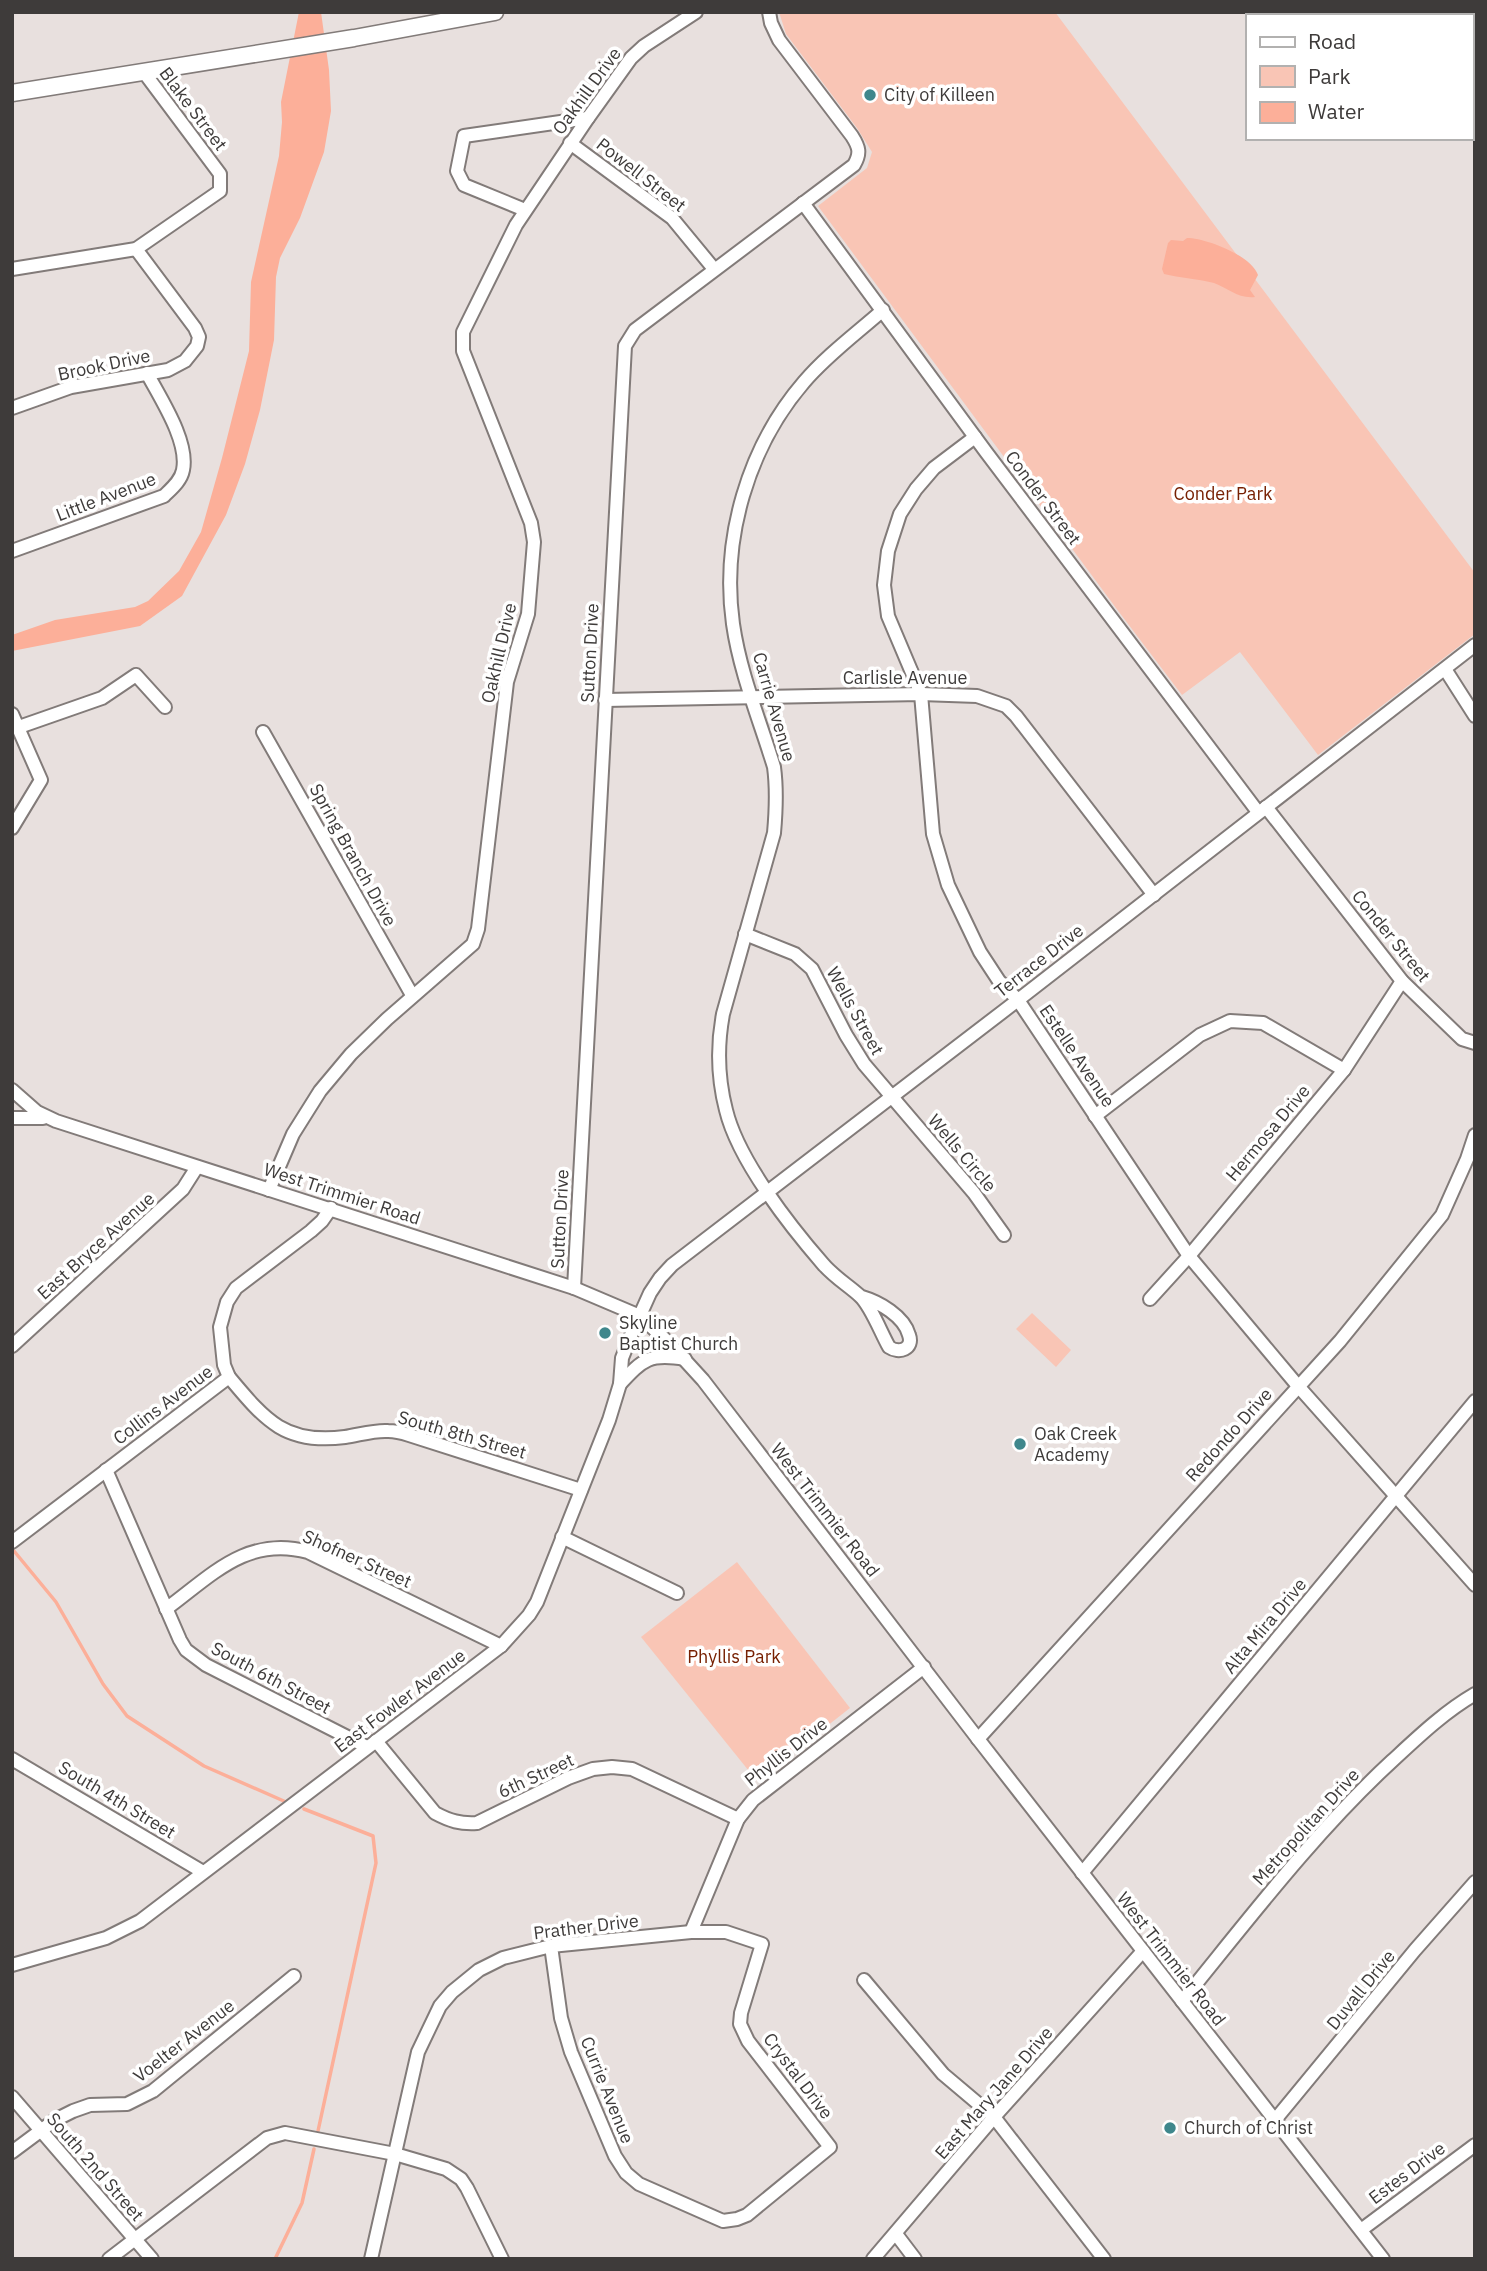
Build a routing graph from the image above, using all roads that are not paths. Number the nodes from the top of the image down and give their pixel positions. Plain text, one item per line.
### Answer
1 (495, 12) edge
2 (696, 12) edge
3 (769, 12) edge
4 (142, 71) junction
5 (12, 93) edge
6 (588, 118) junction
7 (570, 143) junction
8 (803, 203) junction
9 (525, 209) junction
10 (136, 249) junction
11 (12, 269) edge
12 (714, 269) junction
13 (883, 310) junction
14 (147, 373) junction
15 (12, 408) edge
16 (975, 437) junction
17 (12, 551) edge
18 (1475, 645) edge
19 (1445, 668) junction
20 (920, 694) junction
21 (752, 698) junction
22 (605, 700) junction
23 (165, 707) dead end
24 (12, 715) edge
25 (1475, 716) edge
26 (19, 727) junction
27 (264, 732) dead end
28 (1262, 809) junction
29 (12, 828) edge
30 (1154, 895) junction
31 (745, 934) junction
32 (1402, 981) junction
33 (412, 995) junction
34 (1018, 1000) junction
35 (1475, 1044) edge
36 (1344, 1070) junction
37 (13, 1092) edge
38 (890, 1096) junction
39 (1095, 1116) junction
40 (12, 1118) edge
41 (47, 1118) junction
42 (1475, 1135) edge
43 (197, 1167) junction
44 (269, 1190) junction
45 (767, 1191) junction
46 (331, 1208) junction
47 (1004, 1235) dead end
48 (1189, 1256) junction
49 (574, 1288) junction
50 (862, 1297) dead end
51 (1150, 1298) dead end
52 (640, 1316) junction
53 (12, 1346) edge
54 (685, 1359) junction
55 (229, 1377) junction
56 (620, 1384) junction
57 (1298, 1386) junction
58 (1475, 1401) edge
59 (106, 1470) junction
60 (581, 1490) junction
61 (1396, 1497) junction
62 (562, 1537) junction
63 (12, 1542) edge
64 (1475, 1585) edge
65 (677, 1593) dead end
66 (166, 1609) junction
67 (500, 1646) junction
68 (924, 1667) junction
69 (1475, 1694) edge
70 (978, 1739) junction
71 (372, 1744) junction
72 (12, 1759) edge
73 (737, 1819) junction
74 (204, 1872) junction
75 (1082, 1873) junction
76 (1475, 1882) edge
77 (691, 1933) junction
78 (762, 1944) joint
79 (551, 1946) junction
80 (1143, 1951) junction
81 (12, 1965) edge
82 (294, 1976) dead end
83 (864, 1980) dead end
84 (1181, 2001) junction
85 (12, 2097) edge
86 (995, 2117) junction
87 (1275, 2120) junction
88 (41, 2130) junction
89 (1475, 2145) edge
90 (830, 2147) joint
91 (12, 2152) edge
92 (395, 2154) junction
93 (1361, 2230) junction
94 (896, 2234) junction
95 (135, 2239) junction
96 (110, 2259) edge
97 (152, 2259) edge
98 (371, 2259) edge
99 (502, 2259) edge
100 (873, 2259) edge
101 (915, 2259) edge
102 (1104, 2259) edge
103 (1383, 2259) edge

1 - 4 main road
2 - 6 street, Oakhill Drive
3 - 8 street, Sutton Drive
4 - 5 main road
4 - 10 street, Blake Street
6 - 7 street, Oakhill Drive
6 - 9 street
7 - 9 street, Oakhill Drive
7 - 12 street, Powell Street
8 - 12 street, Sutton Drive
8 - 13 street, Conder Street
9 - 33 street, Oakhill Drive
10 - 11 street, Blake Street
10 - 14 street, Brook Drive
12 - 22 street, Sutton Drive
13 - 16 street, Conder Street
13 - 21 street, Carrie Avenue
14 - 15 street, Brook Drive
14 - 17 street, Little Avenue
16 - 20 street, Estelle Avenue
16 - 28 street, Conder Street
18 - 19 street, Terrace Drive
19 - 25 street
19 - 28 street, Terrace Drive
20 - 21 street, Carlisle Avenue
20 - 30 street, Carlisle Avenue
20 - 34 street, Estelle Avenue
21 - 22 street, Carlisle Avenue
21 - 31 street, Carrie Avenue
22 - 49 street, Sutton Drive
23 - 26 street
24 - 26 street
26 - 29 street
27 - 33 street, Spring Branch Drive
28 - 30 street, Terrace Drive
28 - 32 street, Conder Street
30 - 34 street, Terrace Drive
31 - 38 street, Wells Street
31 - 45 street, Carrie Avenue
32 - 35 street, Conder Street
32 - 36 street, Hermosa Drive
33 - 44 street, Oakhill Drive
34 - 38 street, Terrace Drive
34 - 39 street, Estelle Avenue
36 - 39 street
36 - 48 street, Hermosa Drive
37 - 41 street, West Trimmier Road
38 - 45 street, Terrace Drive
38 - 47 street, Wells Circle
39 - 48 street, Estelle Avenue
40 - 41 street
41 - 43 street, West Trimmier Road
42 - 57 street, Redondo Drive
43 - 44 street, West Trimmier Road
43 - 53 street, East Bryce Avenue
44 - 46 street, West Trimmier Road
45 - 50 street, Carrie Avenue
45 - 52 street, Terrace Drive
46 - 49 street, West Trimmier Road
46 - 55 street, Collins Avenue
48 - 51 street, Hermosa Drive
48 - 57 street, Estelle Avenue
49 - 52 street, West Trimmier Road
52 - 54 street, West Trimmier Road
52 - 56 street, East Fowler Avenue
54 - 56 street
54 - 68 street, West Trimmier Road
55 - 59 street, Collins Avenue
55 - 60 street, South 8th Street
56 - 60 street, East Fowler Avenue
57 - 61 street, Estelle Avenue
57 - 70 street, Redondo Drive
58 - 61 street, Alta Mira Drive
59 - 63 street, Collins Avenue
59 - 66 street, South 6th Street
60 - 62 street, East Fowler Avenue
61 - 64 street, Estelle Avenue
61 - 75 street, Alta Mira Drive
62 - 65 street
62 - 67 street, East Fowler Avenue
66 - 67 street, Shofner Street
66 - 71 street, South 6th Street
67 - 71 street, East Fowler Avenue
68 - 70 street, West Trimmier Road
68 - 73 street, Phyllis Drive
69 - 84 street, Metropolitan Drive
70 - 75 street, West Trimmier Road
71 - 73 street, 6th Street
71 - 74 street, East Fowler Avenue
72 - 74 street, South 4th Street
73 - 77 street, Phyllis Drive
74 - 81 street, East Fowler Avenue
75 - 80 street, West Trimmier Road
76 - 87 street, Duvall Drive
77 - 78 street, Prather Drive
77 - 79 street, Prather Drive
78 - 90 street, Crystal Drive
79 - 90 street, Currie Avenue
79 - 92 street, Prather Drive
80 - 84 street, West Trimmier Road
80 - 86 street, East Mary Jane Drive
82 - 88 street, Voelter Avenue
83 - 86 street
84 - 87 street, West Trimmier Road
85 - 88 street, South 2nd Street
86 - 94 street, East Mary Jane Drive
86 - 102 street
87 - 93 street, West Trimmier Road
88 - 91 street, Voelter Avenue
88 - 95 street, South 2nd Street
89 - 93 street, Estes Drive
92 - 95 street
92 - 98 street, Prather Drive
92 - 99 street
93 - 103 street, West Trimmier Road
94 - 100 street, East Mary Jane Drive
94 - 101 street
95 - 96 street
95 - 97 street, South 2nd Street

